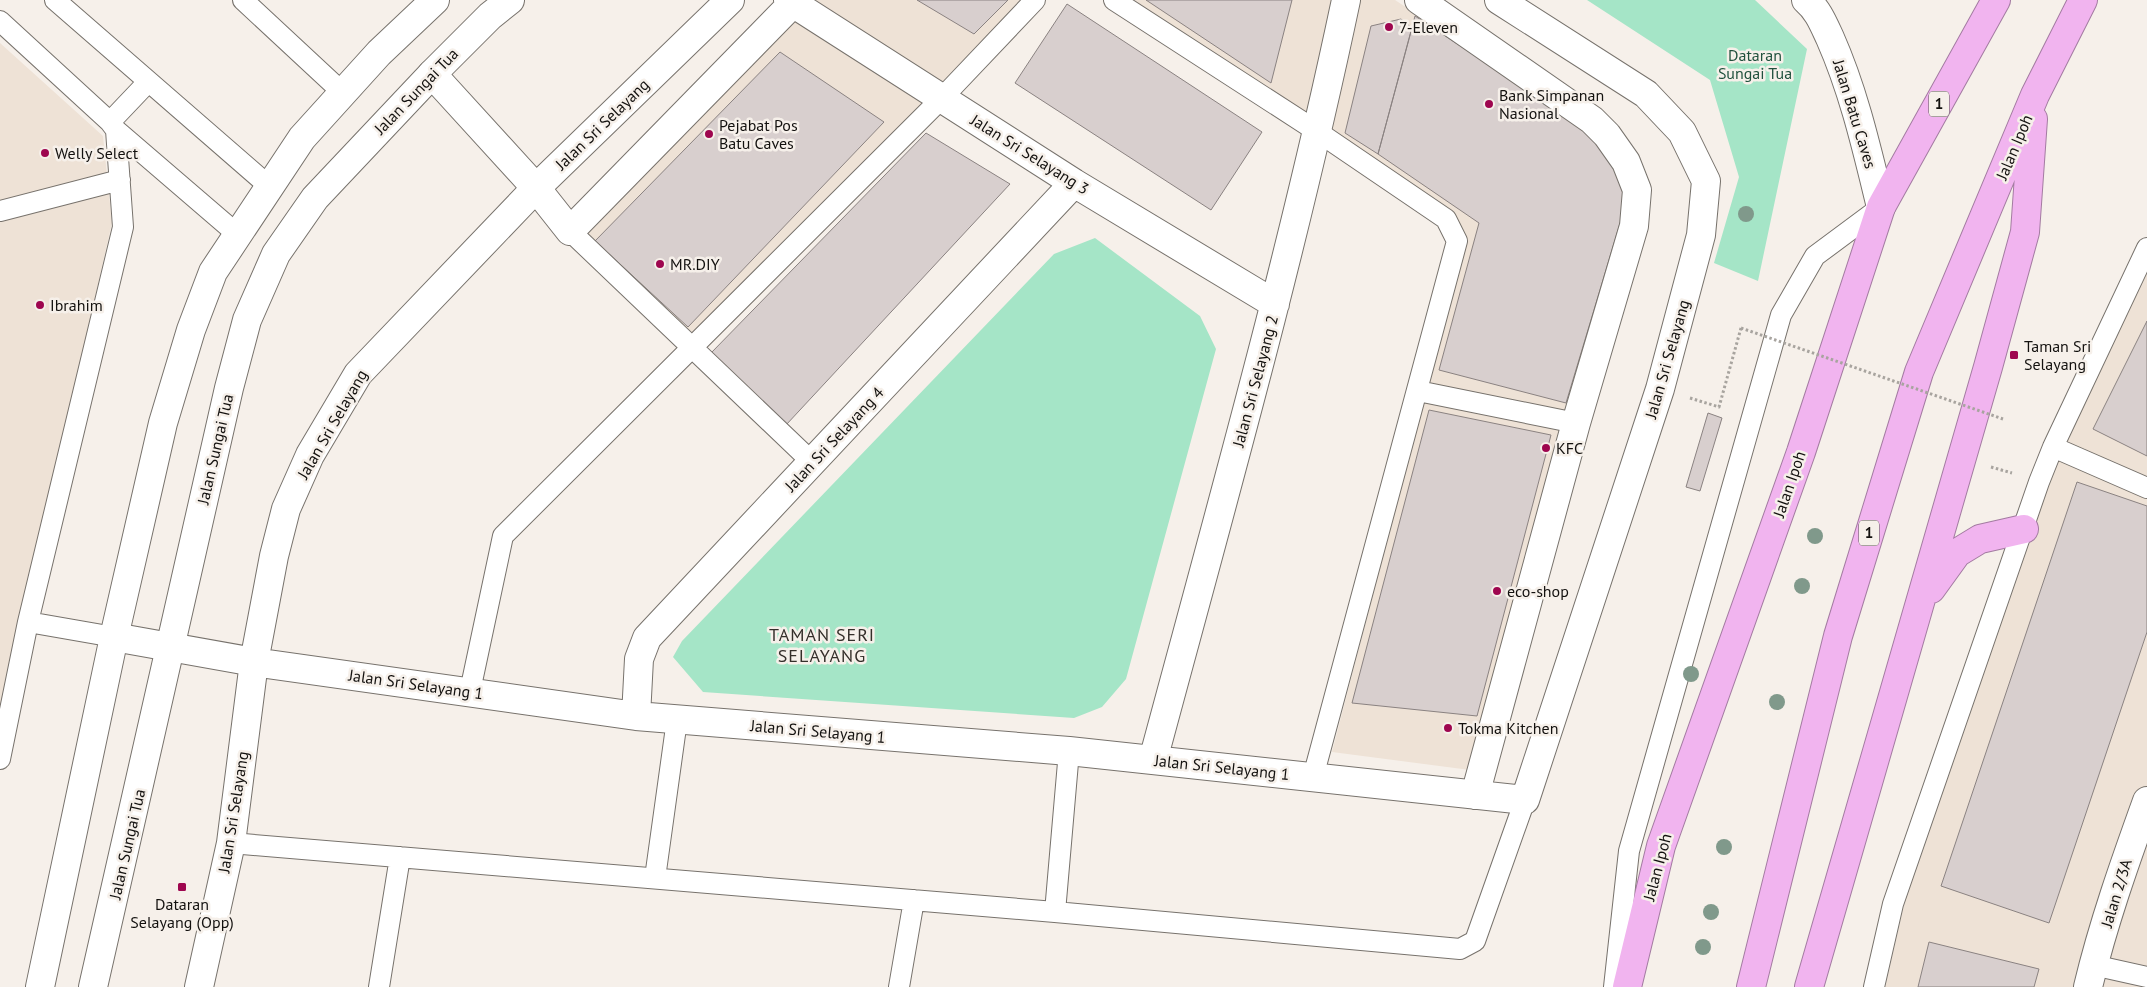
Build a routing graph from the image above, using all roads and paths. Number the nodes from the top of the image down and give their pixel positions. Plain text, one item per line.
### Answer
1 (55, 0) edge
2 (243, 0) edge
3 (435, 0) edge
4 (510, 0) edge
5 (730, 0) edge
6 (1035, 0) edge
7 (1114, 0) edge
8 (1346, 0) edge
9 (1419, 0) edge
10 (1499, 0) edge
11 (1806, 0) edge
12 (1996, 0) edge
13 (2083, 0) edge
14 (792, 1) edge
15 (0, 21) edge
16 (432, 74) junction
17 (148, 82) junction
18 (342, 92) junction
19 (2035, 95) junction
20 (942, 98) junction
21 (113, 126) junction
22 (1318, 132) junction
23 (120, 180) junction
24 (1074, 183) junction
25 (270, 186) junction
26 (536, 188) junction
27 (1881, 207) junction
28 (0, 211) edge
29 (570, 231) junction
30 (237, 234) junction
31 (2147, 248) edge
32 (1276, 304) junction
33 (692, 346) junction
34 (1418, 391) junction
35 (1719, 407) dead end
36 (2003, 419) dead end
37 (1576, 423) junction
38 (2053, 447) junction
39 (812, 462) junction
40 (2147, 488) edge
41 (2024, 528) junction
42 (1916, 612) junction
43 (28, 622) junction
44 (114, 637) junction
45 (171, 649) junction
46 (254, 662) junction
47 (470, 691) junction
48 (636, 716) junction
49 (677, 720) junction
50 (1069, 751) junction
51 (0, 759) edge
52 (1153, 760) junction
53 (1313, 777) junction
54 (1475, 794) junction
55 (1525, 800) junction
56 (2147, 801) edge
57 (231, 843) junction
58 (400, 858) junction
59 (655, 878) junction
60 (914, 900) junction
61 (1055, 912) junction
62 (2091, 976) edge
63 (2147, 977) edge
64 (40, 987) edge
65 (93, 987) edge
66 (199, 987) edge
67 (379, 987) edge
68 (899, 987) edge
69 (1614, 987) edge
70 (1627, 987) edge
71 (1750, 987) edge
72 (1809, 987) edge
73 (1874, 987) edge

1 - 17 lane
2 - 18 lane
3 - 18 street
4 - 16 street, Jalan Sungai Tua
5 - 26 street, Jalan Sri Selayang
6 - 20 lane
7 - 22 lane
8 - 22 street, Jalan Sri Selayang 2
9 - 37 street
10 - 55 street, Jalan Sri Selayang
11 - 27 street, Jalan Batu Caves
12 - 27 highway, Jalan Ipoh / 1
13 - 19 highway, Jalan Ipoh / 1
14 - 20 street, Jalan Sri Selayang 3
14 - 29 street
15 - 21 lane
16 - 26 street
16 - 45 street, Jalan Sungai Tua
17 - 21 lane
17 - 25 lane
18 - 25 street
19 - 42 highway
19 - 71 highway, Jalan Ipoh / 1
20 - 24 street, Jalan Sri Selayang 3
20 - 33 lane
21 - 23 lane
21 - 30 lane
22 - 32 street, Jalan Sri Selayang 2
22 - 34 lane
23 - 28 lane
23 - 43 lane
24 - 32 street, Jalan Sri Selayang 3
24 - 39 street, Jalan Sri Selayang 4
25 - 30 street
26 - 29 street
26 - 46 street, Jalan Sri Selayang
27 - 69 lane
27 - 70 highway, Jalan Ipoh / 1
29 - 33 lane
30 - 44 street
31 - 38 lane
32 - 52 street, Jalan Sri Selayang 2
33 - 39 lane
33 - 47 lane
34 - 37 lane
34 - 53 lane
35 - 36 path, bridge
37 - 54 street
38 - 40 lane
38 - 41 lane
39 - 48 street, Jalan Sri Selayang 4
41 - 42 highway
41 - 73 lane
42 - 72 highway
43 - 44 lane
43 - 51 lane
44 - 45 street, Jalan Sri Selayang 1
44 - 64 street
45 - 46 street, Jalan Sri Selayang 1
45 - 65 street, Jalan Sungai Tua
46 - 47 street, Jalan Sri Selayang 1
46 - 57 street, Jalan Sri Selayang
47 - 48 street, Jalan Sri Selayang 1
48 - 49 street, Jalan Sri Selayang 1
49 - 50 street, Jalan Sri Selayang 1
49 - 59 lane
50 - 52 street, Jalan Sri Selayang 1
50 - 61 lane
52 - 53 street, Jalan Sri Selayang 1
53 - 54 street, Jalan Sri Selayang 1
54 - 55 street, Jalan Sri Selayang 1
55 - 61 lane
56 - 62 street, Jalan 2/3A
57 - 58 lane
57 - 66 street, Jalan Sri Selayang
58 - 59 lane
58 - 67 lane
59 - 60 lane
60 - 61 lane
60 - 68 lane
62 - 63 lane

